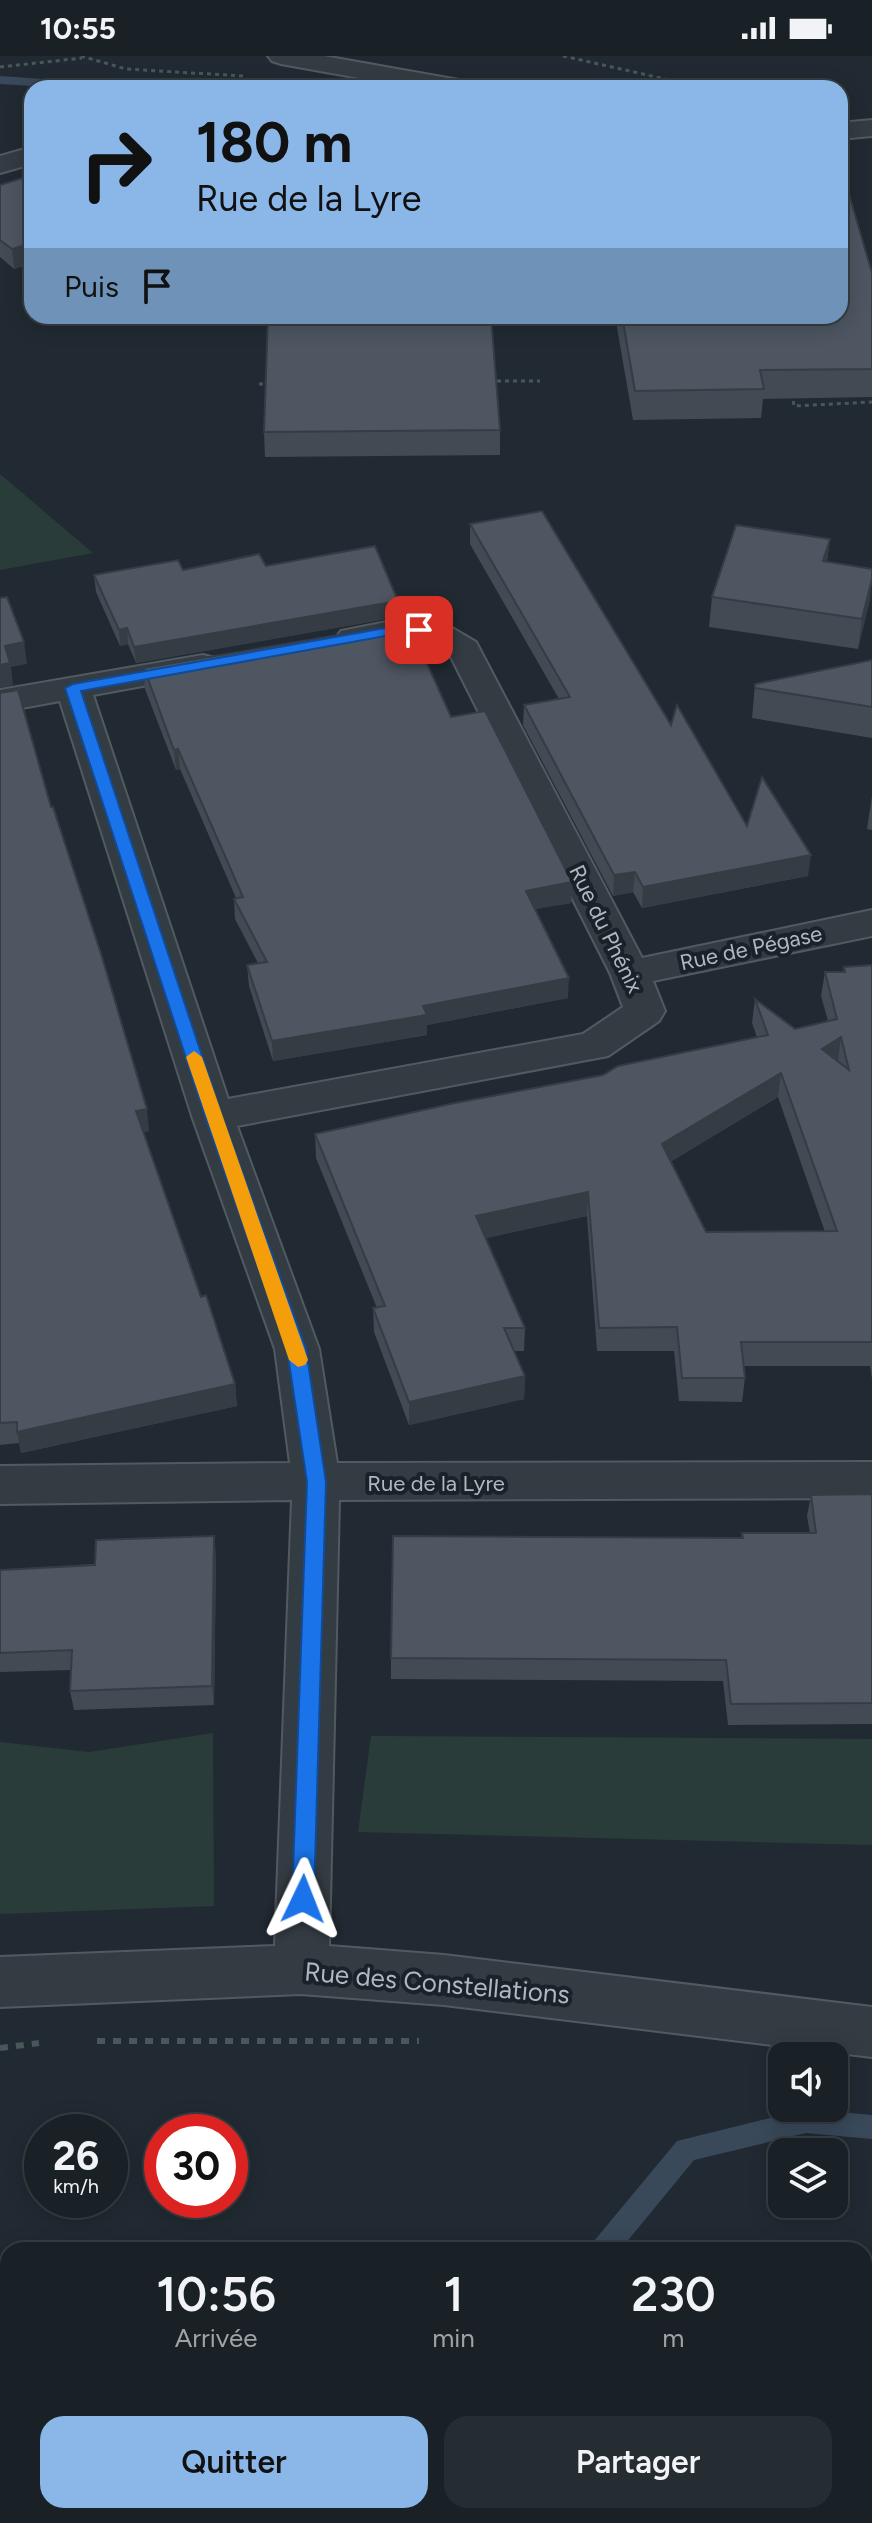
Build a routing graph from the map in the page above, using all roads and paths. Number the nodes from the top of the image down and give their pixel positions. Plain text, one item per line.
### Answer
1 (281, 56) edge
2 (563, 56) edge
3 (82, 57) edge
4 (0, 67) edge
5 (253, 77) dead end
6 (362, 79) edge
7 (670, 80) edge
8 (872, 128) edge
9 (848, 130) edge
10 (24, 158) edge
11 (0, 165) edge
12 (540, 381) dead end
13 (478, 382) edge
14 (259, 384) dead end
15 (275, 384) edge
16 (791, 391) edge
17 (872, 402) edge
18 (324, 643) edge
19 (230, 660) edge
20 (73, 688) junction
21 (0, 701) edge
22 (872, 923) edge
23 (630, 973) junction
24 (213, 1116) junction
25 (872, 1480) edge
26 (316, 1482) junction
27 (0, 1485) edge
28 (301, 1969) junction
29 (0, 1982) edge
30 (872, 2032) edge
31 (88, 2041) dead end
32 (421, 2041) dead end
33 (42, 2043) dead end
34 (0, 2048) edge

1 - 6 street
2 - 7 path
3 - 4 path
3 - 5 path
8 - 9 street
10 - 11 street
12 - 13 path
14 - 15 path
16 - 17 path
18 - 23 street, Rue du Phénix
19 - 20 street
20 - 21 street
20 - 24 street
22 - 23 street, Rue de Pégase
23 - 24 street, Rue du Phénix
24 - 26 street
25 - 26 street, Rue de la Lyre
26 - 27 street, Rue de la Lyre
26 - 28 street
28 - 29 street, Rue des Constellations
28 - 30 street, Rue des Constellations
31 - 32 path
33 - 34 path

